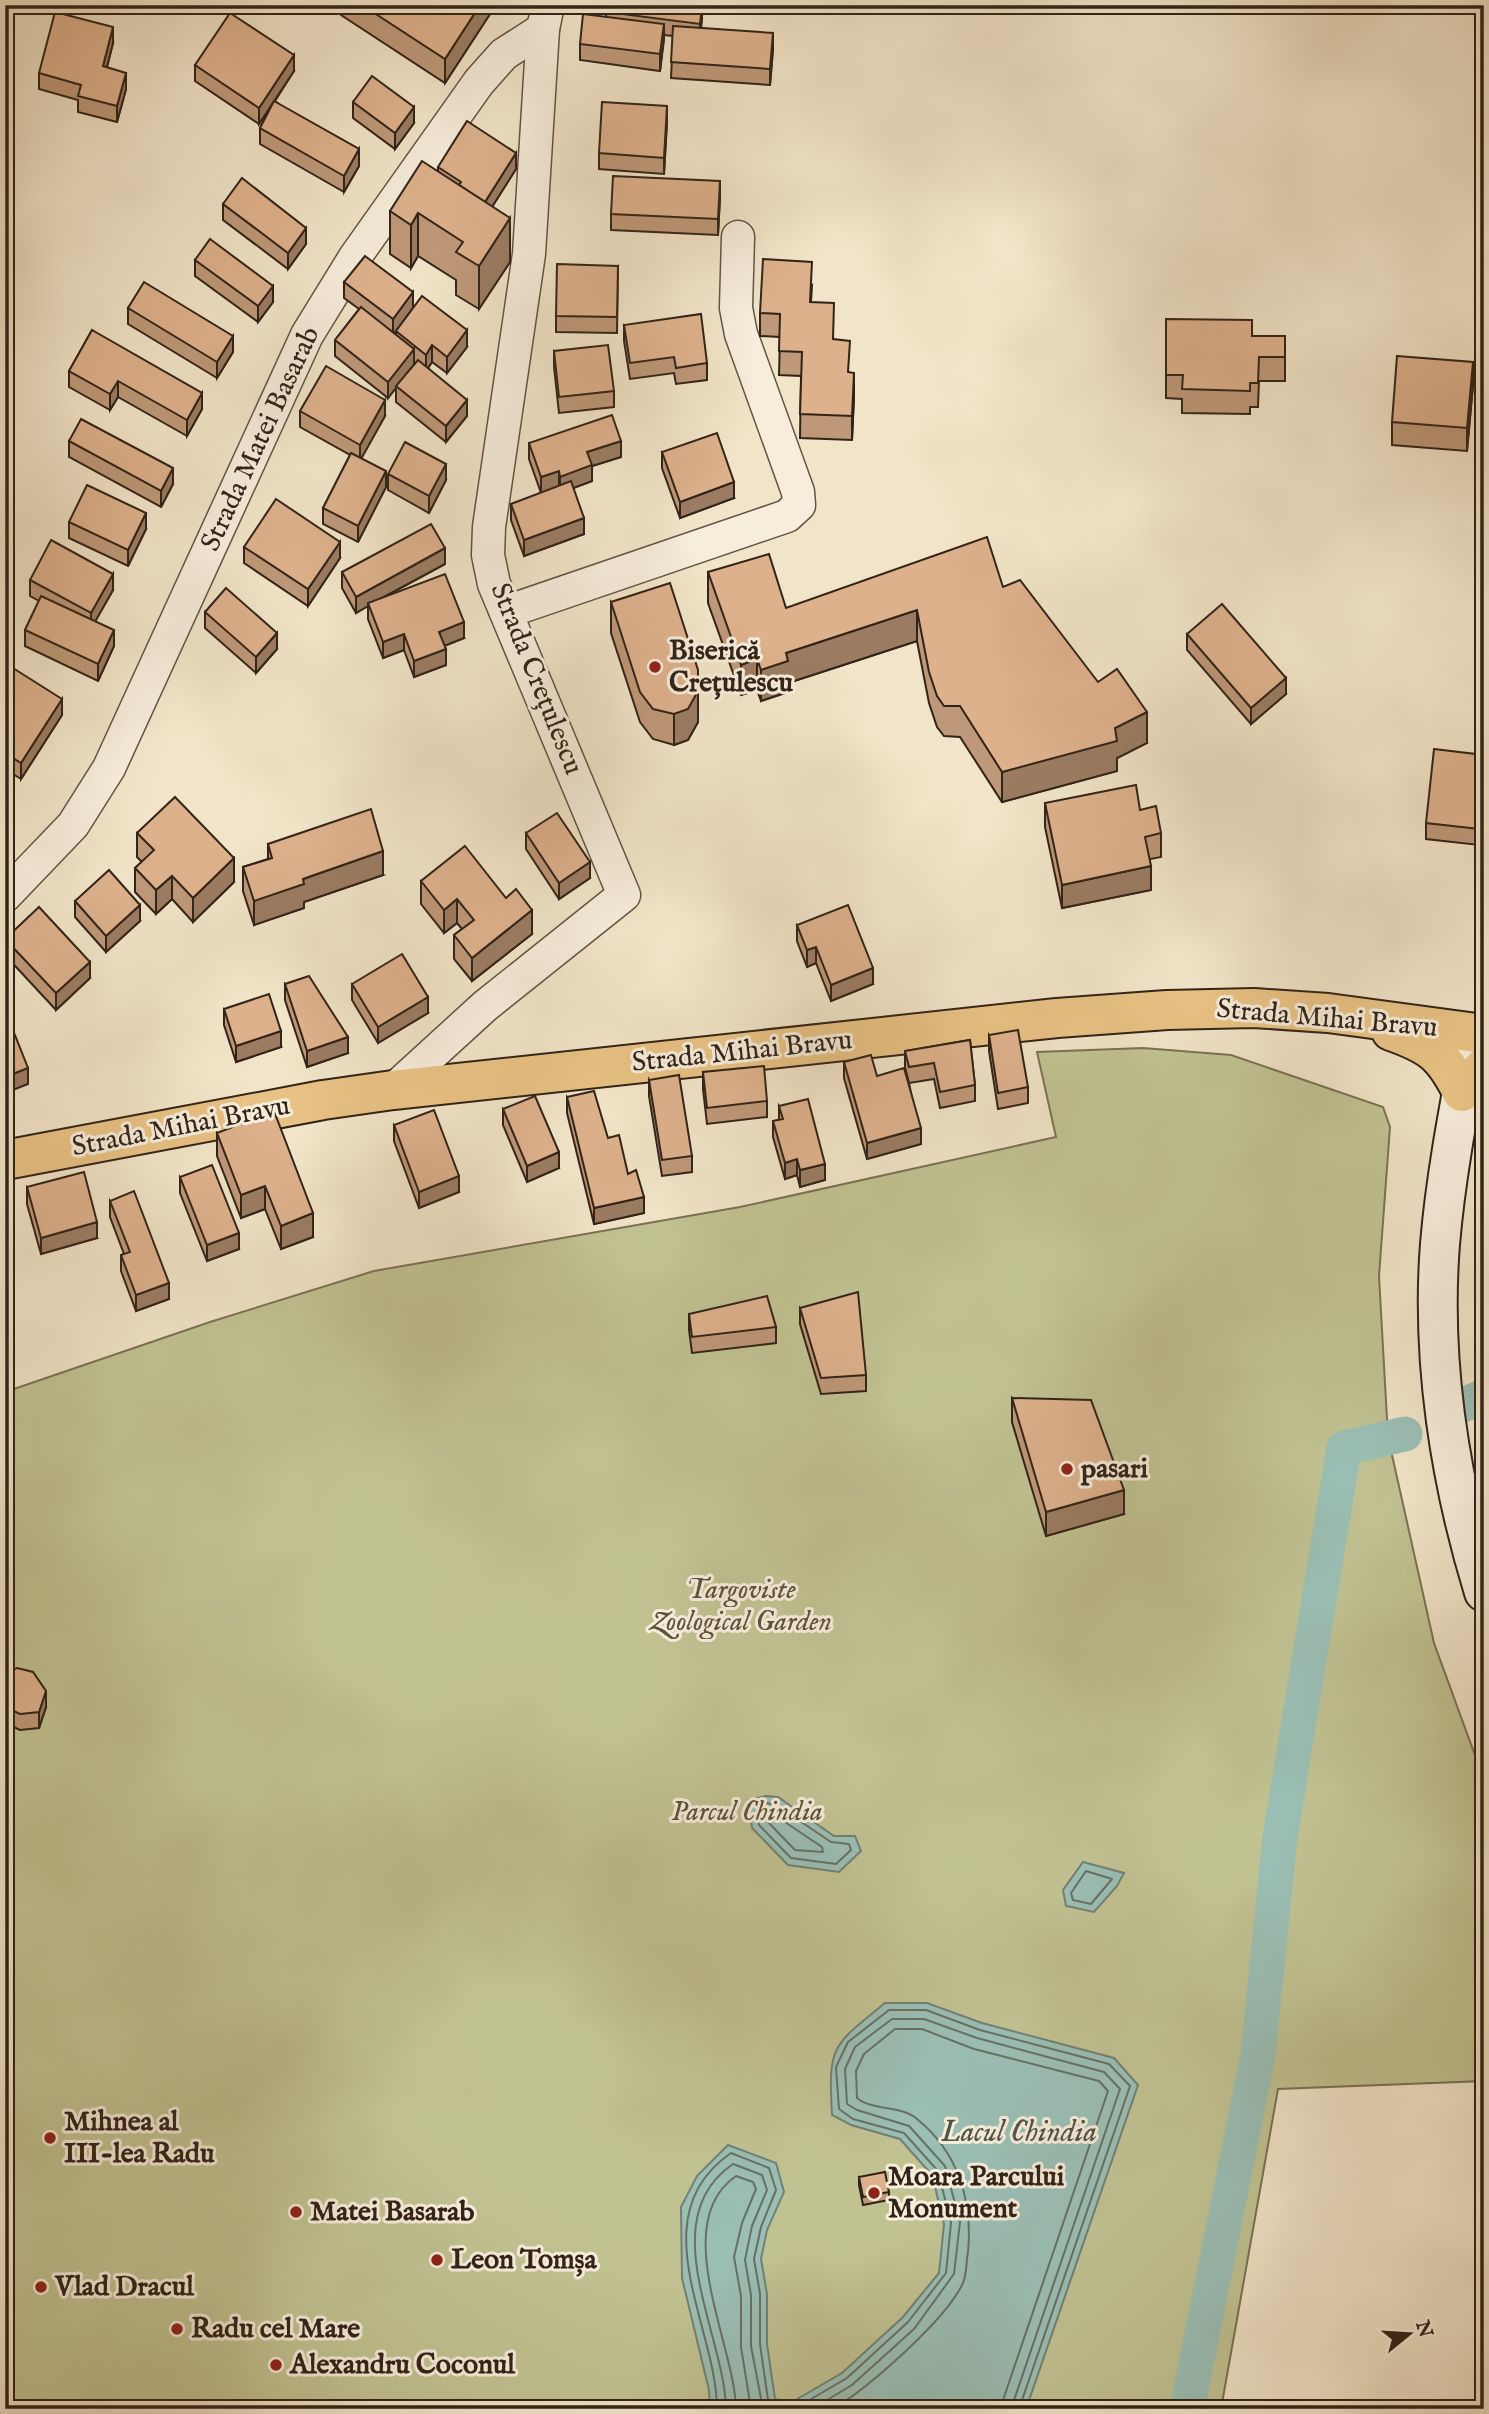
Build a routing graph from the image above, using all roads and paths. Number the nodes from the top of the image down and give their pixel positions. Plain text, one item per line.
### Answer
1 (545, 17) edge
2 (738, 237) dead end
3 (506, 612) junction
4 (5, 897) edge
5 (1347, 1015) junction
6 (1476, 1056) edge
7 (393, 1090) junction
8 (5, 1160) edge
9 (1484, 1592) edge

1 - 3 street, Strada Crețulescu
1 - 4 street, Strada Matei Basarab
2 - 3 street
3 - 7 street, Strada Crețulescu
5 - 6 main road, Strada Mihai Bravu
5 - 6 main road
5 - 7 main road, Strada Mihai Bravu
6 - 9 main road
7 - 8 main road, Strada Mihai Bravu

